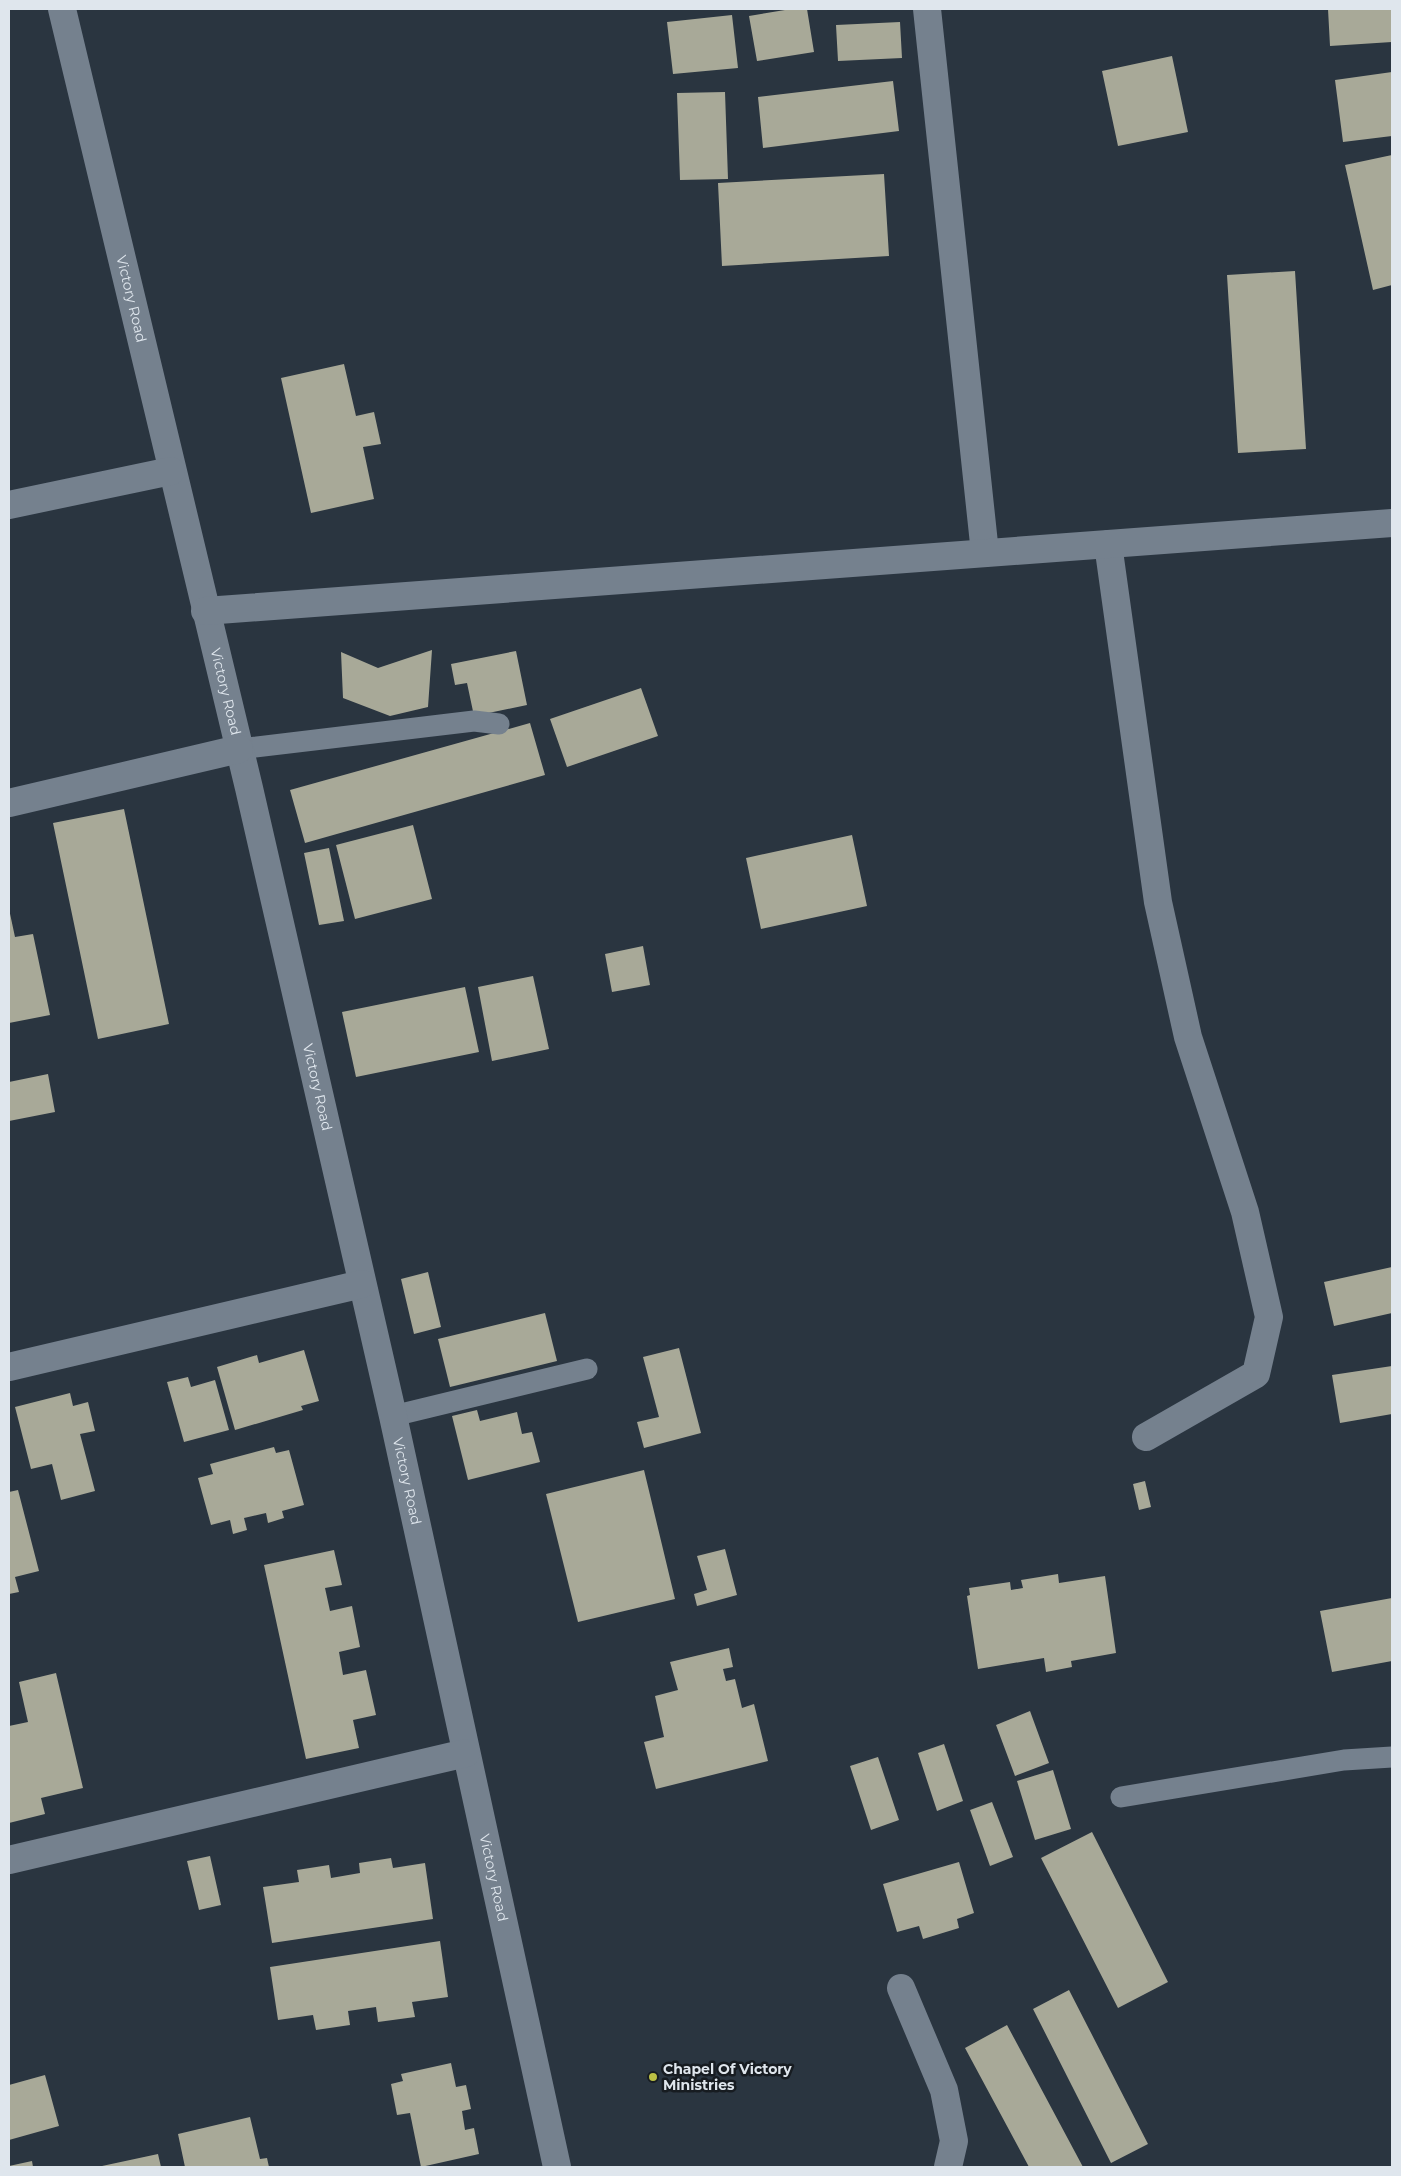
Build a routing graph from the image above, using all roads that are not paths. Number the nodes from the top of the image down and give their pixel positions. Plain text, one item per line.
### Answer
1 (62, 9) edge
2 (927, 9) edge
3 (171, 471) junction
4 (9, 505) edge
5 (1392, 523) edge
6 (1108, 544) junction
7 (985, 553) junction
8 (205, 611) junction
9 (499, 724) dead end
10 (239, 749) junction
11 (9, 803) edge
12 (362, 1284) junction
13 (9, 1367) edge
14 (587, 1369) dead end
15 (393, 1416) junction
16 (1146, 1437) dead end
17 (466, 1753) junction
18 (1392, 1757) edge
19 (1121, 1797) dead end
20 (9, 1860) edge
21 (901, 1988) dead end
22 (557, 2167) edge
23 (948, 2167) edge

1 - 3 street, Victory Road
2 - 7 street
3 - 4 street
3 - 8 street, Victory Road
5 - 6 street
6 - 7 street
6 - 16 street
7 - 8 street
8 - 10 street, Victory Road
9 - 10 lane
10 - 11 street
10 - 12 street, Victory Road
12 - 13 street
12 - 15 street, Victory Road
14 - 15 lane
15 - 17 street, Victory Road
17 - 20 street
17 - 22 street, Victory Road
18 - 19 lane
21 - 23 street

